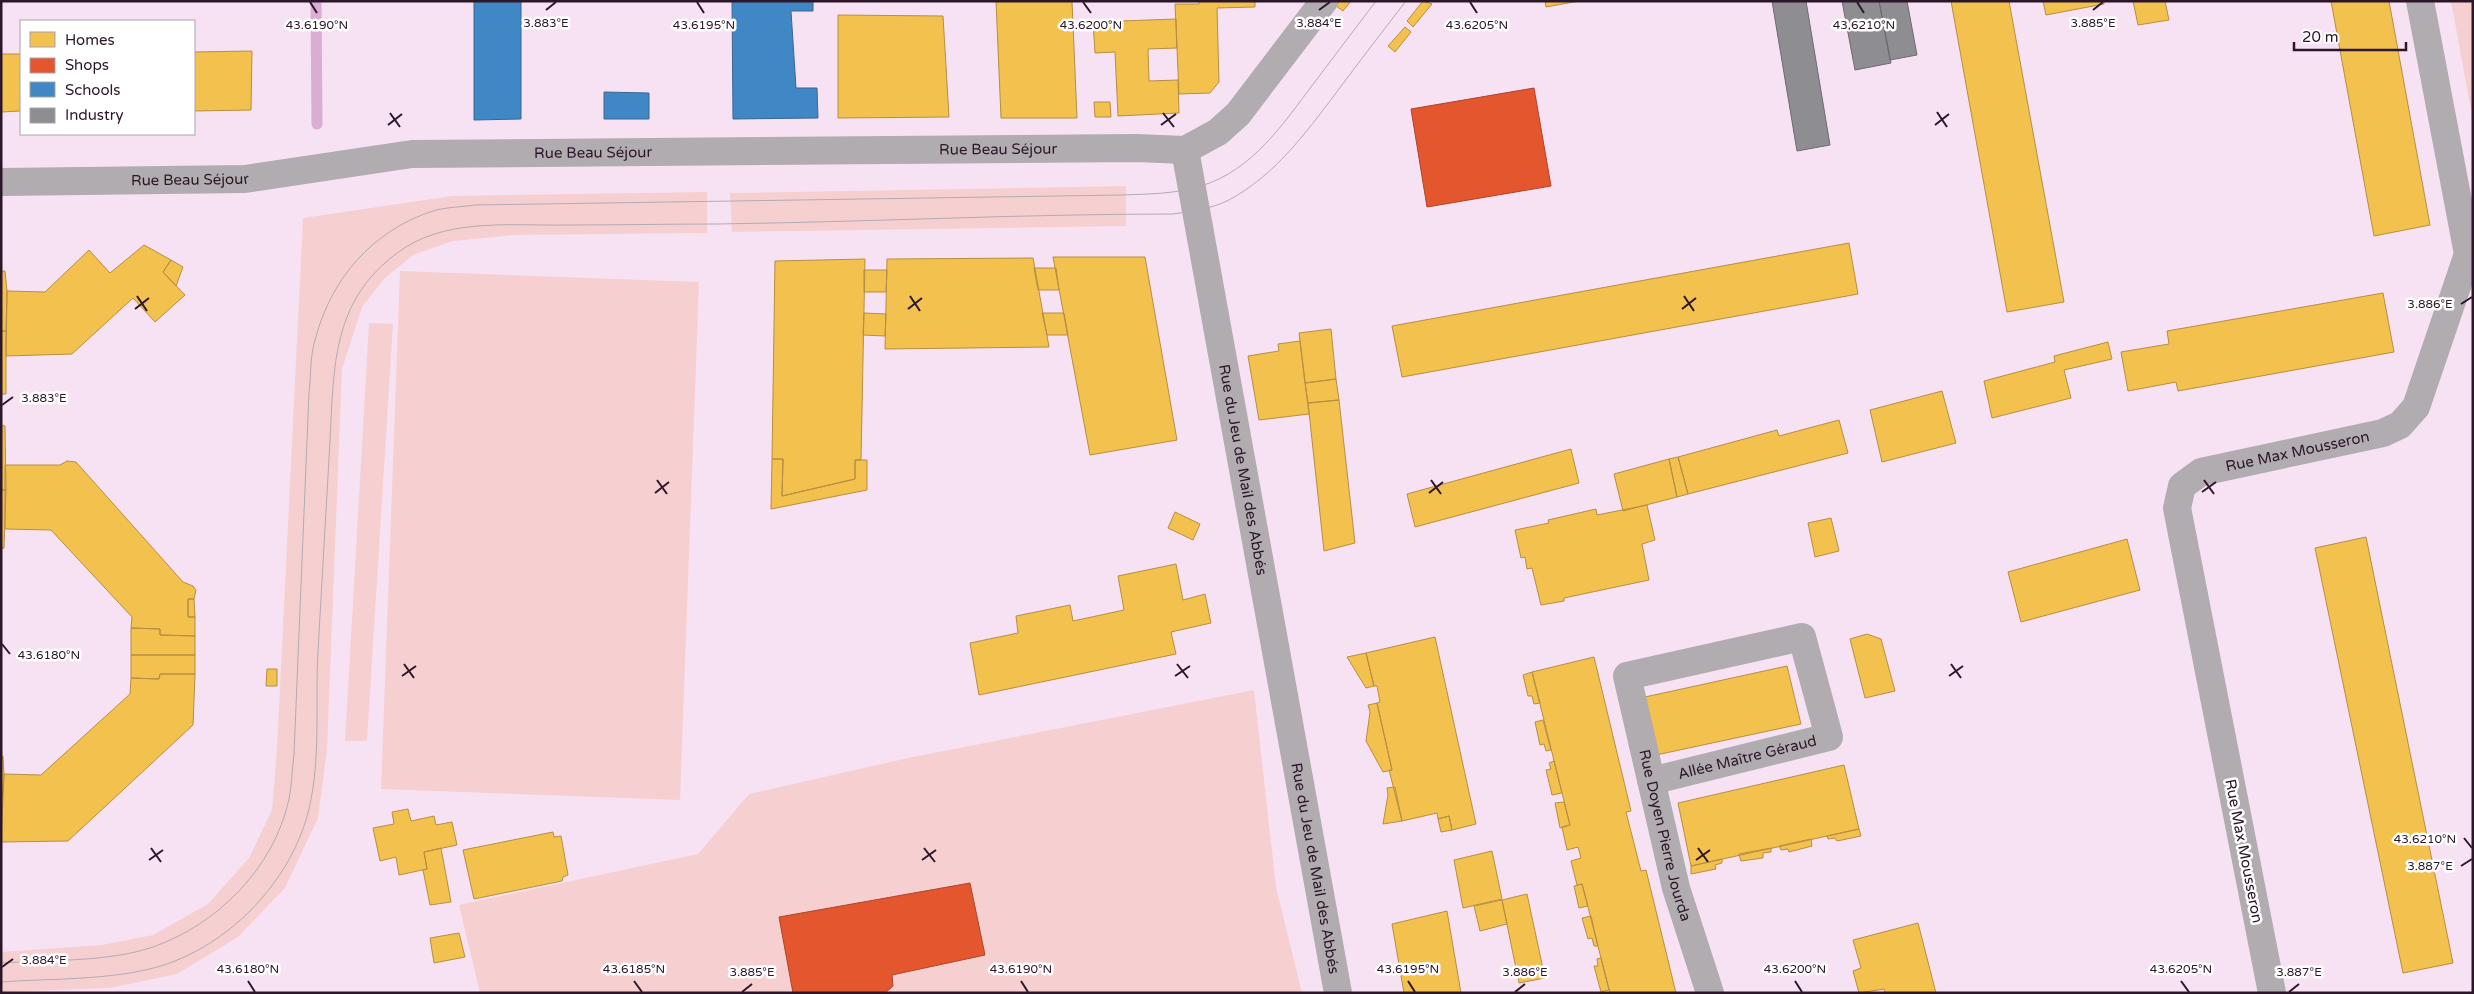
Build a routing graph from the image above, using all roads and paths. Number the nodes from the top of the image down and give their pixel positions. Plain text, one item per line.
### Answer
1 (1324, 1) edge
2 (2420, 1) edge
3 (1185, 150) junction
4 (1, 182) edge
5 (1627, 676) joint
6 (1651, 780) junction
7 (1338, 993) edge
8 (1710, 993) edge
9 (2272, 993) edge

1 - 3 street
2 - 9 street, Rue Max Mousseron
3 - 4 street, Rue Beau Séjour
3 - 7 street, Rue du Jeu de Mail des Abbés
5 - 6 street, Rue Doyen Pierre Jourda
5 - 6 street, Allée Maître Géraud
6 - 8 street, Rue Doyen Pierre Jourda

